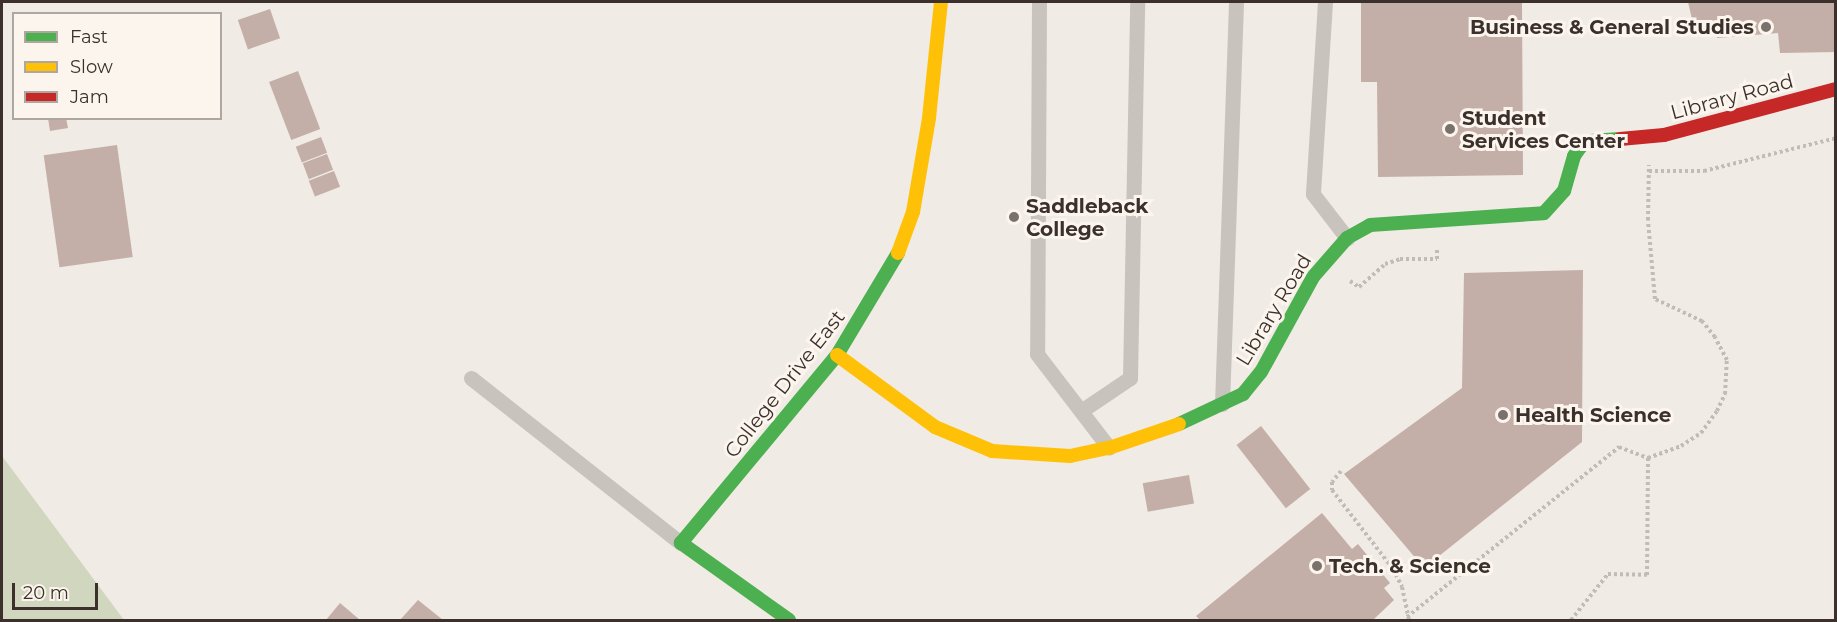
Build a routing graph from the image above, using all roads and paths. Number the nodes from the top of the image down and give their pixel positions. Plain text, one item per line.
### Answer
1 (941, 2) edge
2 (1039, 2) edge
3 (1137, 2) edge
4 (1236, 2) edge
5 (1325, 2) edge
6 (1836, 89) edge
7 (1836, 138) edge
8 (1649, 158) dead end
9 (1649, 171) junction
10 (1437, 221) junction
11 (1347, 238) junction
12 (1346, 278) dead end
13 (837, 355) junction
14 (471, 378) dead end
15 (1222, 407) junction
16 (1081, 411) junction
17 (1109, 448) junction
18 (1648, 458) junction
19 (1341, 471) dead end
20 (681, 543) junction
21 (1408, 619) edge
22 (789, 621) edge
23 (1571, 621) edge

1 - 13 street, College Drive East
2 - 16 lane
3 - 16 lane
4 - 15 lane
5 - 11 lane
6 - 10 street, Library Road
7 - 9 path
8 - 9 path
9 - 18 path
10 - 11 street, Library Road
10 - 12 path
11 - 15 street, Library Road
13 - 17 street, Library Road
13 - 20 street, College Drive East
14 - 20 lane
15 - 17 street, Library Road
16 - 17 lane
18 - 21 path
18 - 23 path
19 - 21 path
20 - 22 street

